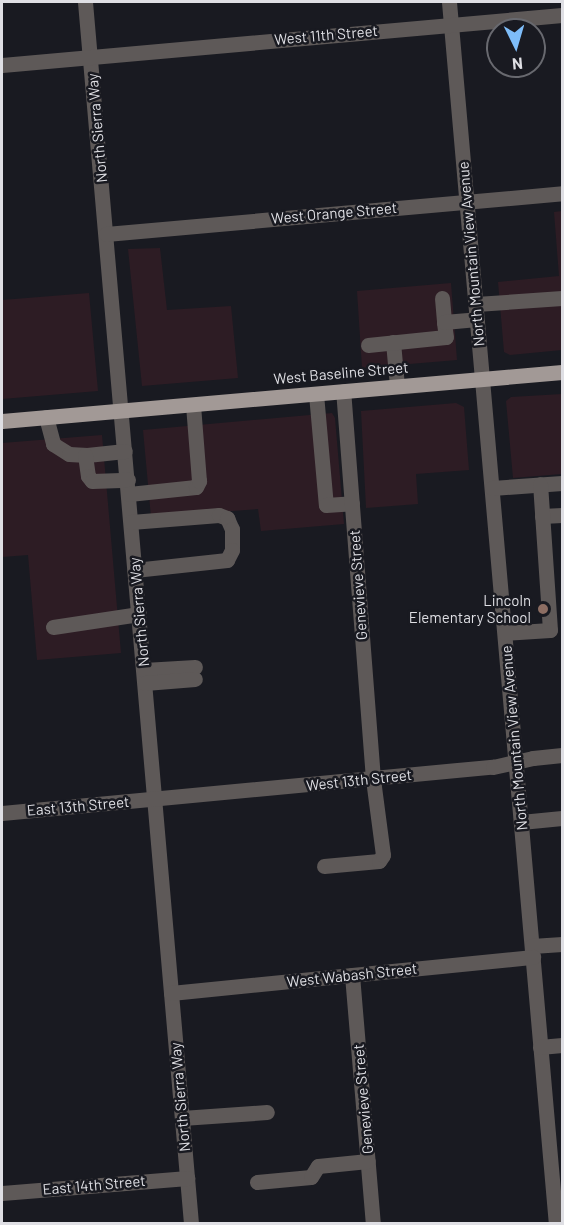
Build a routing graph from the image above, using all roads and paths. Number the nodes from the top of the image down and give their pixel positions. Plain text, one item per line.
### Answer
1 (85, 2) edge
2 (449, 2) edge
3 (562, 15) edge
4 (451, 24) junction
5 (90, 57) junction
6 (2, 64) edge
7 (562, 193) edge
8 (467, 202) junction
9 (106, 234) junction
10 (442, 298) dead end
11 (562, 298) edge
12 (476, 311) junction
13 (444, 322) junction
14 (393, 342) junction
15 (368, 345) dead end
16 (562, 372) edge
17 (483, 379) junction
18 (397, 387) junction
19 (343, 391) junction
20 (316, 394) junction
21 (193, 405) junction
22 (122, 411) junction
23 (46, 417) junction
24 (2, 420) edge
25 (125, 451) junction
26 (85, 455) junction
27 (562, 483) edge
28 (540, 484) junction
29 (128, 487) junction
30 (492, 488) junction
31 (352, 503) junction
32 (562, 514) edge
33 (542, 516) junction
34 (131, 522) junction
35 (135, 570) junction
36 (139, 614) junction
37 (53, 627) dead end
38 (505, 633) junction
39 (195, 673) dead end
40 (144, 677) junction
41 (562, 755) edge
42 (516, 762) junction
43 (373, 778) junction
44 (155, 800) junction
45 (2, 813) edge
46 (562, 819) edge
47 (521, 822) junction
48 (324, 866) dead end
49 (562, 944) edge
50 (532, 952) junction
51 (352, 975) junction
52 (171, 993) junction
53 (562, 1045) edge
54 (540, 1047) junction
55 (267, 1112) dead end
56 (182, 1118) junction
57 (368, 1161) junction
58 (187, 1178) junction
59 (257, 1182) dead end
60 (2, 1193) edge
61 (190, 1224) edge
62 (373, 1224) edge
63 (556, 1224) edge

1 - 5 street, North Sierra Way
2 - 4 street, North Mountain View Avenue
3 - 4 street, West 11th Street
4 - 5 street, West 11th Street
4 - 8 street, North Mountain View Avenue
5 - 6 street, West 11th Street
5 - 9 street, North Sierra Way
7 - 8 street, West Orange Street
8 - 9 street, West Orange Street
8 - 12 street, North Mountain View Avenue
9 - 22 street, North Sierra Way
10 - 13 street
11 - 12 street
12 - 13 street
12 - 17 street, North Mountain View Avenue
13 - 14 street
14 - 15 street
14 - 18 street
16 - 17 main road, West Baseline Street
17 - 18 main road, West Baseline Street
17 - 30 street, North Mountain View Avenue
18 - 19 main road, West Baseline Street
19 - 20 main road, West Baseline Street
19 - 31 street, Genevieve Street
20 - 21 main road, West Baseline Street
20 - 31 street
21 - 22 main road, West Baseline Street
21 - 29 street
22 - 23 main road, West Baseline Street
22 - 25 street, North Sierra Way
23 - 24 main road, West Baseline Street
23 - 26 street
25 - 26 street
25 - 29 street, North Sierra Way
26 - 29 street
27 - 28 street
28 - 30 street
28 - 33 street
29 - 34 street, North Sierra Way
30 - 38 street, North Mountain View Avenue
31 - 43 street, Genevieve Street
32 - 33 street
33 - 38 street
34 - 35 street, North Sierra Way
34 - 35 street
35 - 36 street, North Sierra Way
36 - 37 street
36 - 40 street, North Sierra Way
38 - 42 street, North Mountain View Avenue
39 - 40 street
40 - 44 street, North Sierra Way
41 - 42 street, West 13th Street
42 - 43 street, West 13th Street
42 - 47 street, North Mountain View Avenue
43 - 44 street, West 13th Street
43 - 48 street, Genevieve Street
44 - 45 street, East 13th Street
44 - 52 street, North Sierra Way
46 - 47 street
47 - 50 street, North Mountain View Avenue
49 - 50 street, West Wabash Street
50 - 51 street, West Wabash Street
50 - 54 street, North Mountain View Avenue
51 - 52 street, West Wabash Street
51 - 57 street, Genevieve Street
52 - 56 street, North Sierra Way
53 - 54 street
54 - 63 street, North Mountain View Avenue
55 - 56 street
56 - 58 street, North Sierra Way
57 - 59 street
57 - 62 street, Genevieve Street
58 - 60 street, East 14th Street
58 - 61 street, North Sierra Way

